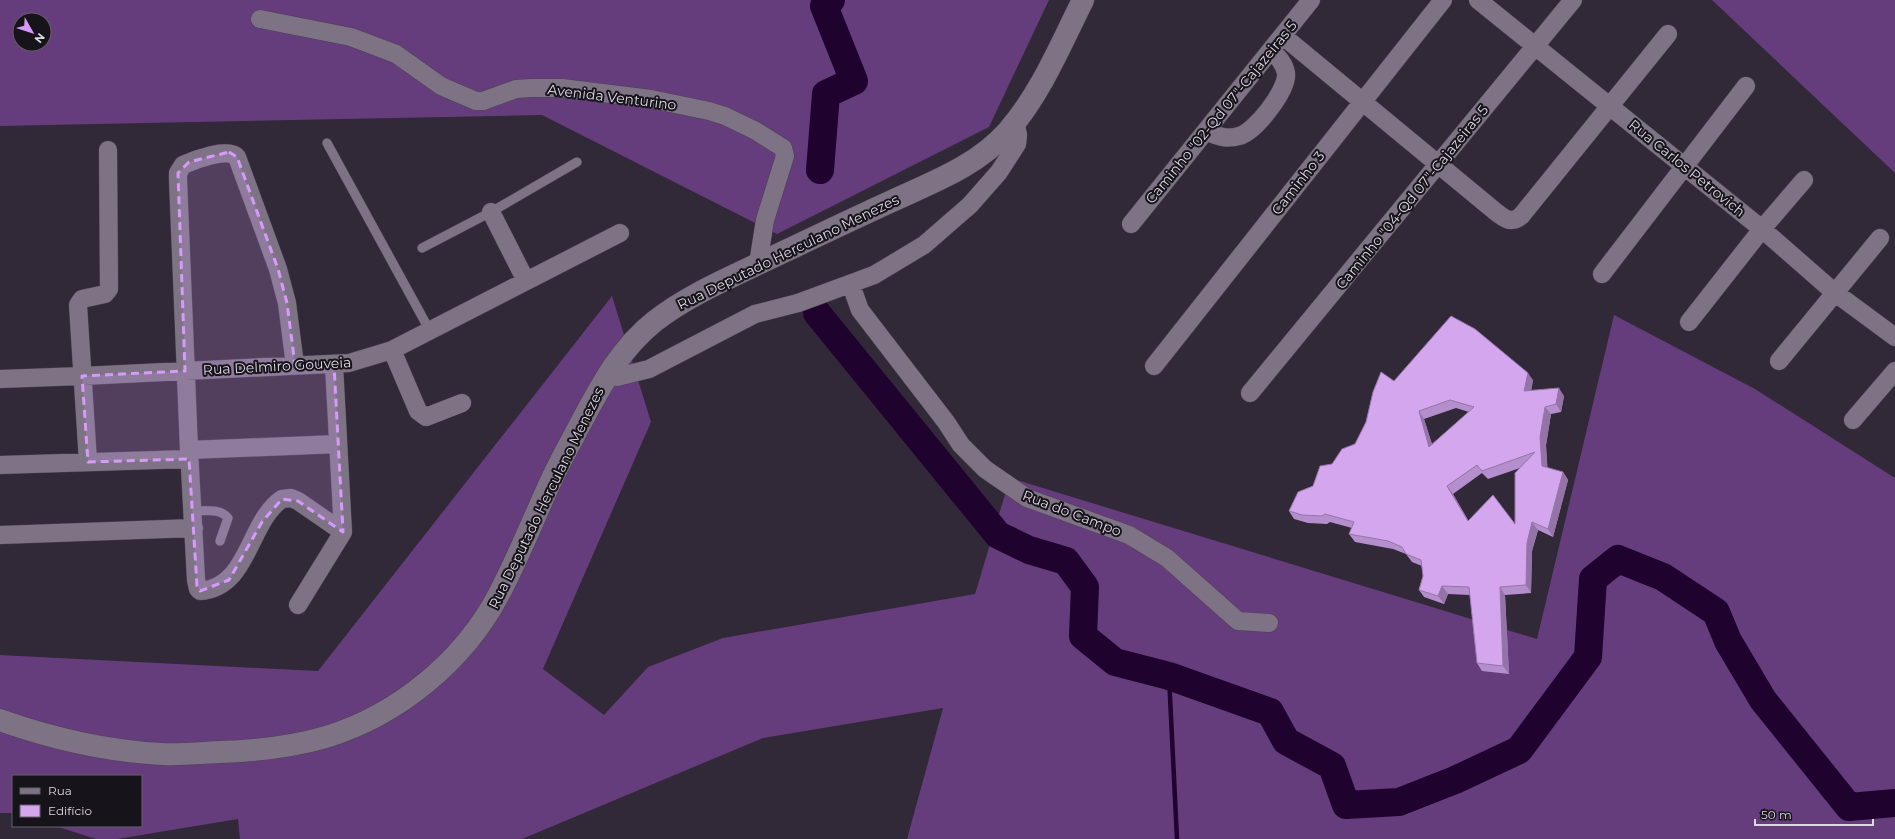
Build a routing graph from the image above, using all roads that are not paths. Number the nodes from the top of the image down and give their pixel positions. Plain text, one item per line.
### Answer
1 (1083, 0) edge
2 (1311, 0) edge
3 (1443, 0) edge
4 (1478, 0) edge
5 (1573, 0) edge
6 (260, 19) dead end
7 (1668, 34) dead end
8 (1283, 36) junction
9 (1535, 47) junction
10 (1271, 50) junction
11 (1746, 86) dead end
12 (1362, 101) junction
13 (1609, 106) junction
14 (1015, 121) junction
15 (1206, 131) junction
16 (327, 143) dead end
17 (108, 150) dead end
18 (577, 162) dead end
19 (1438, 164) junction
20 (1685, 167) junction
21 (1804, 180) dead end
22 (491, 212) junction
23 (1131, 224) dead end
24 (1762, 229) junction
25 (620, 233) dead end
26 (1880, 238) dead end
27 (422, 248) dead end
28 (758, 264) junction
29 (1602, 274) dead end
30 (526, 281) junction
31 (851, 285) junction
32 (1834, 292) junction
33 (1689, 322) dead end
34 (430, 331) junction
35 (1895, 337) edge
36 (392, 350) junction
37 (1779, 361) dead end
38 (334, 365) junction
39 (295, 366) junction
40 (1154, 366) dead end
41 (185, 371) junction
42 (1895, 371) edge
43 (607, 375) junction
44 (82, 376) junction
45 (0, 378) edge
46 (1250, 394) dead end
47 (462, 403) dead end
48 (1853, 420) dead end
49 (338, 444) junction
50 (189, 454) junction
51 (88, 462) junction
52 (0, 465) edge
53 (194, 520) junction
54 (343, 532) junction
55 (0, 535) edge
56 (220, 541) dead end
57 (298, 605) dead end
58 (1269, 623) dead end
59 (1, 720) edge

1 - 14 main road, Rua Deputado Herculano Menezes
2 - 8 street, Caminho "02-Qd 07"-Cajazeiras 5
3 - 12 street, Caminho 3
4 - 9 street, Rua Carlos Petrovich
5 - 9 street, Caminho "04-Qd 07"-Cajazeiras 5
6 - 28 street, Avenida Venturino
7 - 13 street
8 - 10 street, Caminho "02-Qd 07"-Cajazeiras 5
8 - 12 street
9 - 13 street, Rua Carlos Petrovich
9 - 19 street, Caminho "04-Qd 07"-Cajazeiras 5
10 - 15 street, Caminho "02-Qd 07"-Cajazeiras 5
10 - 15 street
11 - 20 street
12 - 19 street
12 - 40 street, Caminho 3
13 - 19 street
13 - 20 street, Rua Carlos Petrovich
14 - 28 main road, Rua Deputado Herculano Menezes
14 - 31 street
15 - 23 street, Caminho "02-Qd 07"-Cajazeiras 5
16 - 34 lane
17 - 44 street
18 - 22 lane
19 - 46 street, Caminho "04-Qd 07"-Cajazeiras 5
20 - 24 street, Rua Carlos Petrovich
20 - 29 street
21 - 24 street
22 - 27 lane
22 - 30 street
24 - 32 street, Rua Carlos Petrovich
24 - 33 street
25 - 30 street, Rua Delmiro Gouveia
26 - 32 street
28 - 43 main road, Rua Deputado Herculano Menezes
30 - 34 street, Rua Delmiro Gouveia
31 - 43 street
31 - 58 street, Rua do Campo
32 - 35 street, Rua Carlos Petrovich
32 - 37 street
34 - 36 street, Rua Delmiro Gouveia
36 - 38 street, Rua Delmiro Gouveia
36 - 47 street
38 - 39 street, Rua Delmiro Gouveia
38 - 49 street
39 - 41 street, Rua Delmiro Gouveia
39 - 41 street
41 - 44 street, Rua Delmiro Gouveia
41 - 50 street
42 - 48 street
43 - 59 main road, Rua Deputado Herculano Menezes
44 - 45 street, Rua Delmiro Gouveia
44 - 51 street
49 - 50 street
49 - 54 street
50 - 51 street
50 - 53 street
51 - 52 street
53 - 54 street
53 - 55 street
53 - 56 lane
54 - 57 street

